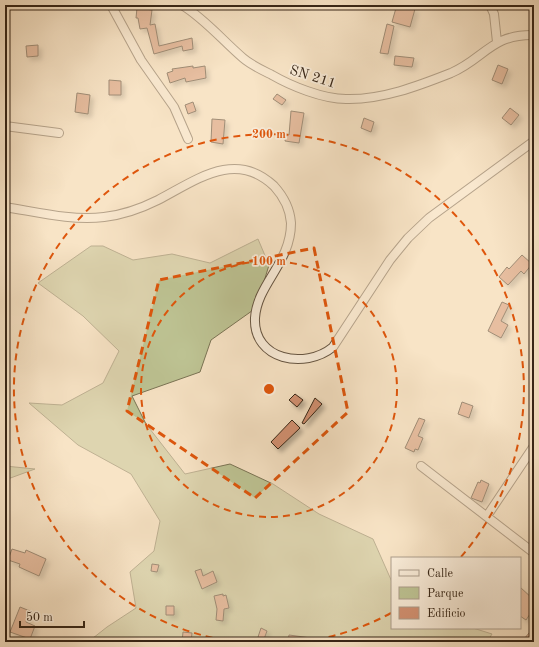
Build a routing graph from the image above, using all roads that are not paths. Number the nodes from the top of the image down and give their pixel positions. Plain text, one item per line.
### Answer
1 (111, 5) edge
2 (182, 5) edge
3 (490, 5) edge
4 (534, 35) edge
5 (497, 42) junction
6 (5, 126) edge
7 (59, 133) dead end
8 (188, 139) dead end
9 (534, 142) edge
10 (5, 207) edge
11 (534, 446) edge
12 (421, 466) dead end
13 (486, 516) junction
14 (534, 553) edge

1 - 8 street
2 - 5 street, SN 211
3 - 5 street
4 - 5 street, SN 211
6 - 7 street
9 - 10 street
11 - 13 street
12 - 13 street
13 - 14 street

